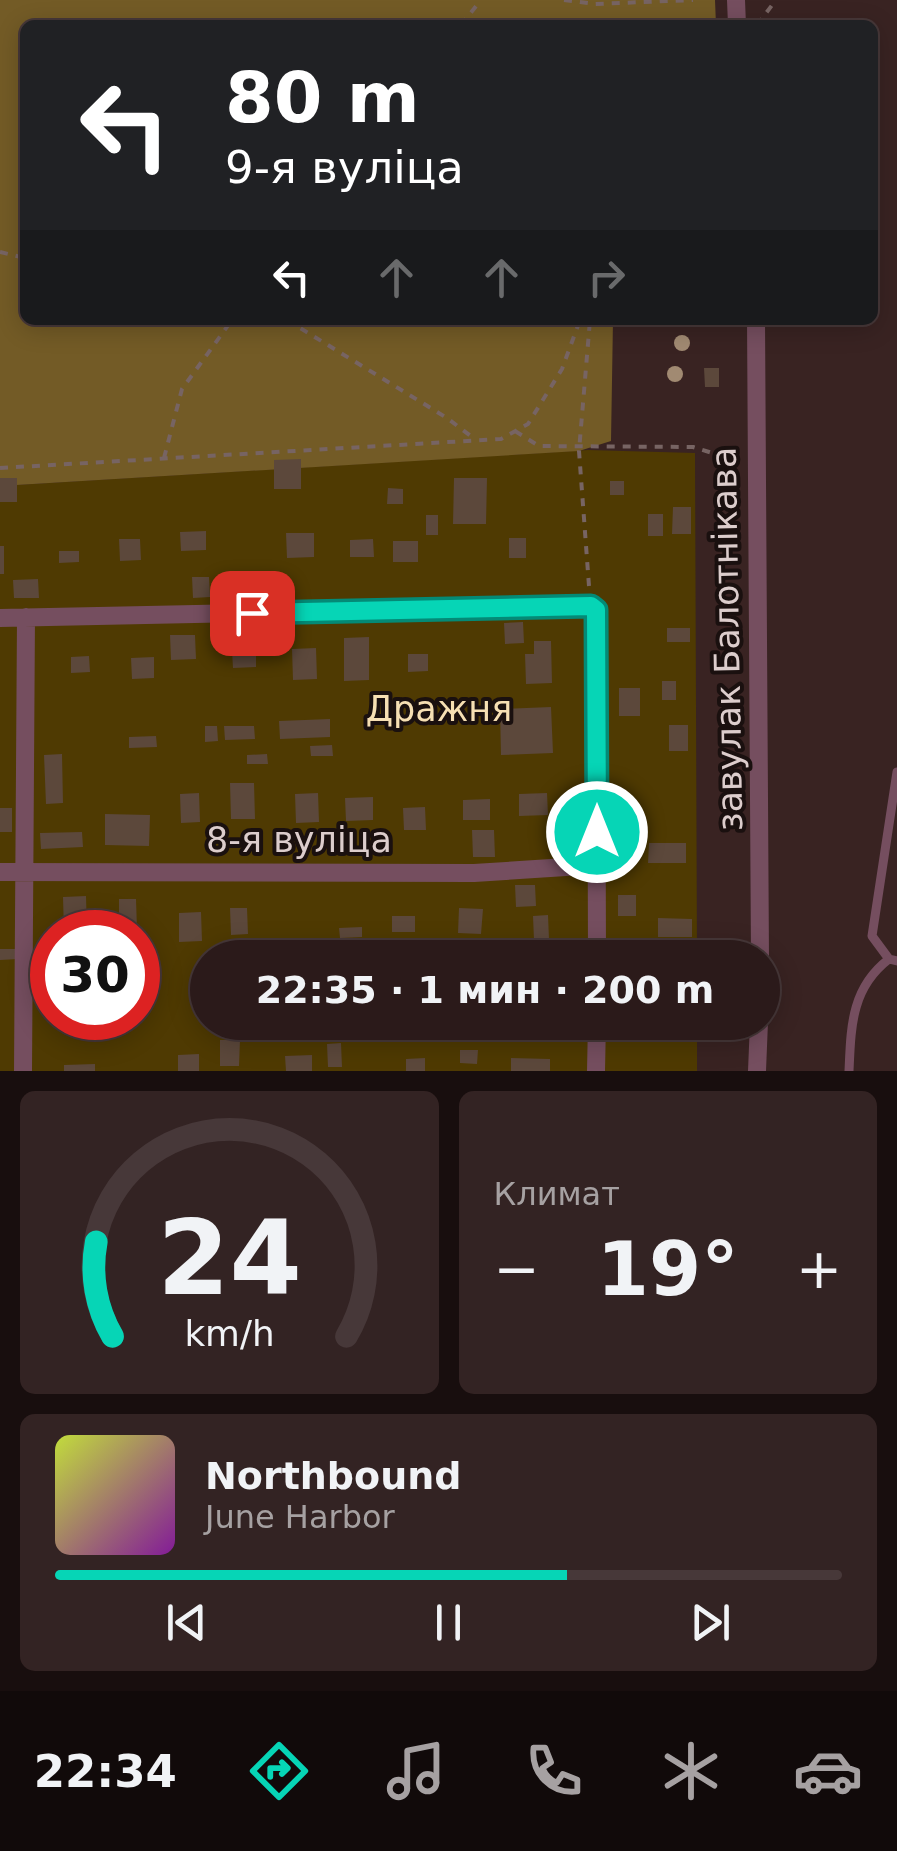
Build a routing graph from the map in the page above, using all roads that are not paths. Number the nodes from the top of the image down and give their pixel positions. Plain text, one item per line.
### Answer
1 (756, 325) edge
2 (0, 618) edge
3 (26, 618) junction
4 (897, 772) edge
5 (597, 865) junction
6 (24, 871) junction
7 (0, 872) edge
8 (597, 940) edge
9 (760, 940) edge
10 (893, 960) edge
11 (596, 1040) edge
12 (758, 1040) edge
13 (23, 1071) edge
14 (596, 1071) edge
15 (758, 1071) edge
16 (849, 1071) edge

1 - 9 street, завулак Балотнікава
2 - 3 street
3 - 5 street
3 - 6 street
4 - 10 lane
5 - 6 street, 8-я вуліца
5 - 8 street
6 - 7 street, 8-я вуліца
6 - 13 street
10 - 16 lane
11 - 14 street
12 - 15 street

